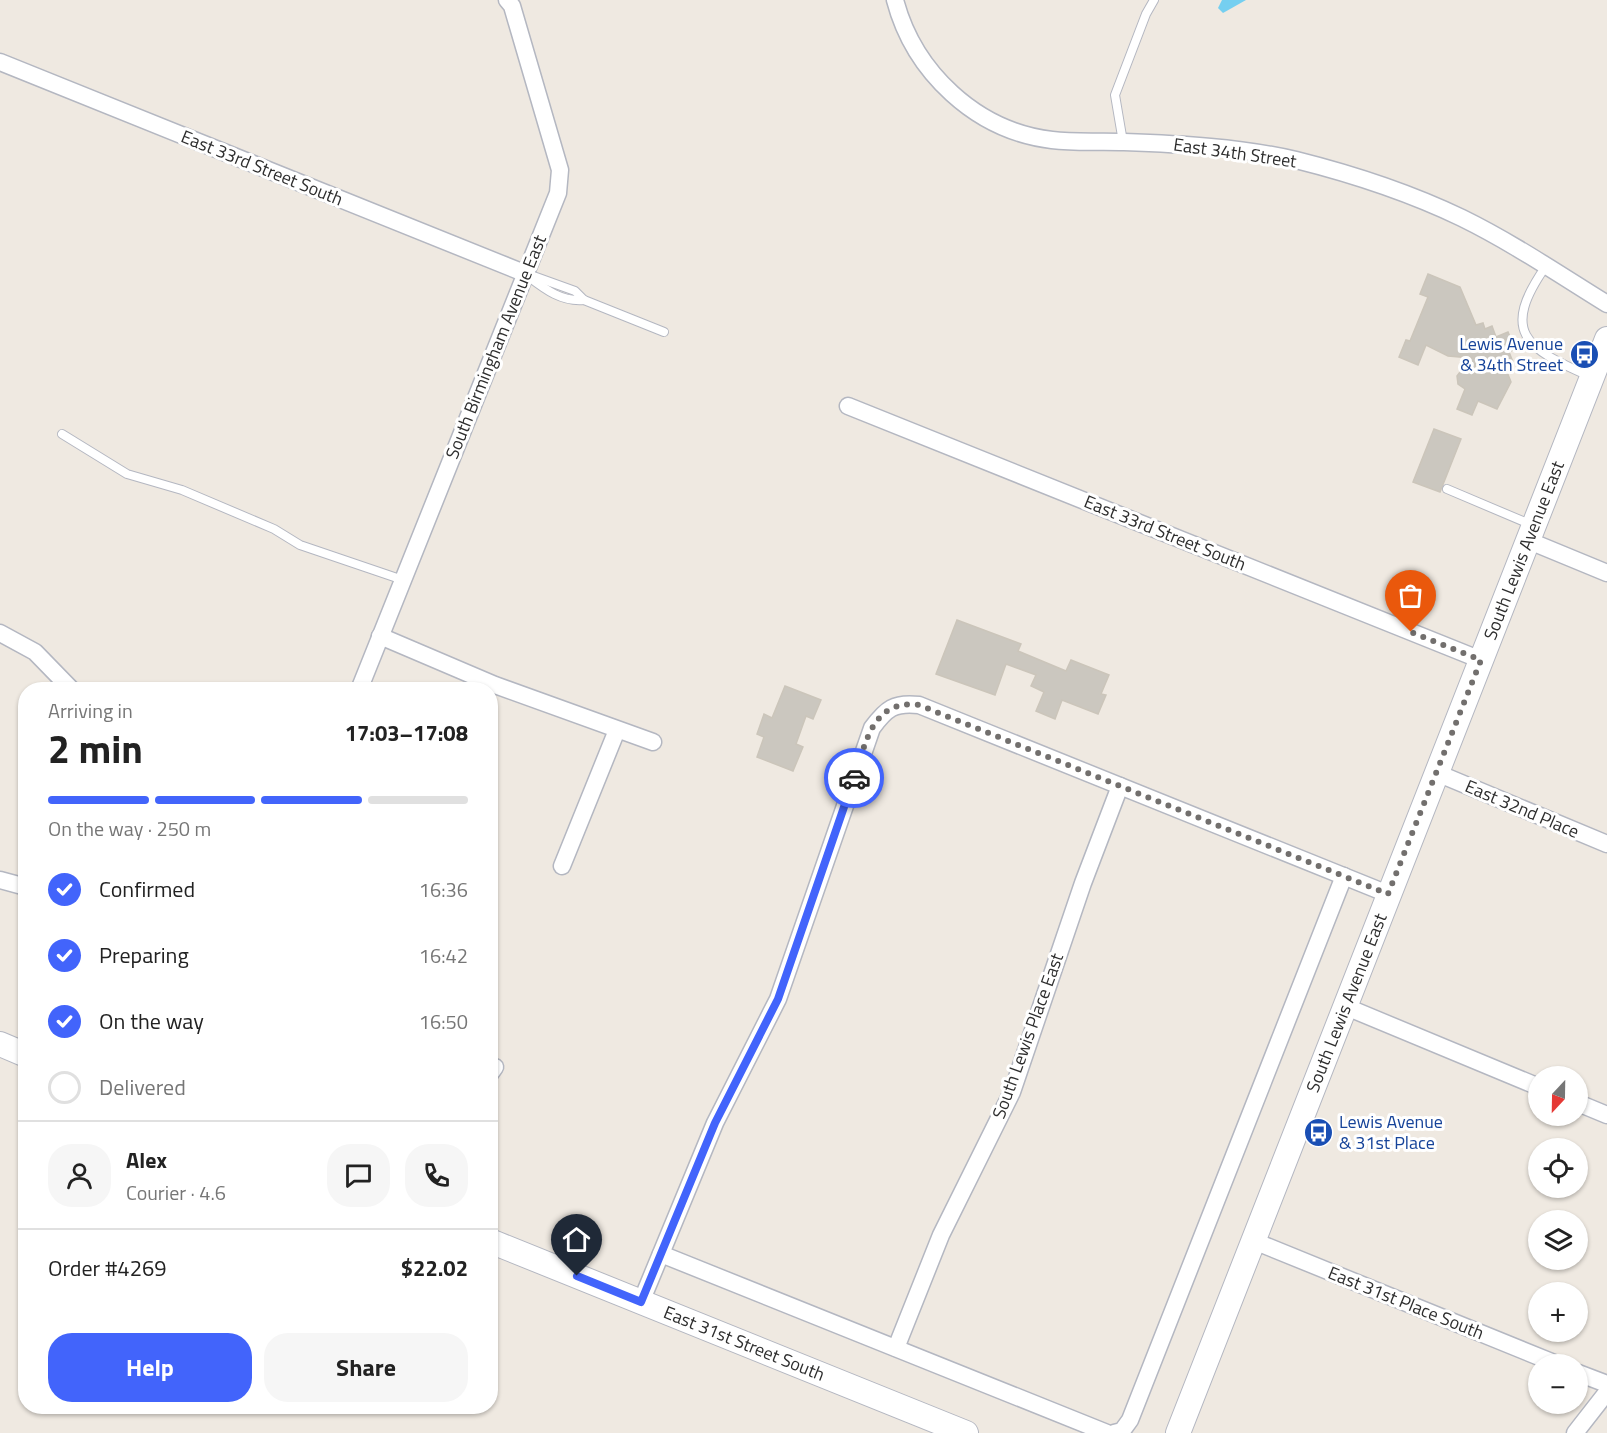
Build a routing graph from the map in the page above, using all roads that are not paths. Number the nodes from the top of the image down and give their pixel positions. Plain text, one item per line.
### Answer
1 (507, 0) edge
2 (895, 0) edge
3 (1154, 0) edge
4 (0, 62) edge
5 (1124, 142) junction
6 (1546, 266) junction
7 (524, 273) junction
8 (1607, 304) edge
9 (664, 332) dead end
10 (1607, 339) edge
11 (1592, 377) junction
12 (848, 406) dead end
13 (62, 434) dead end
14 (1447, 489) dead end
15 (1530, 533) junction
16 (1607, 573) edge
17 (403, 580) junction
18 (0, 633) edge
19 (380, 636) junction
20 (1481, 660) junction
21 (64, 682) edge
22 (362, 682) edge
23 (488, 682) edge
24 (498, 686) edge
25 (617, 730) junction
26 (653, 742) dead end
27 (1437, 773) junction
28 (1120, 786) junction
29 (1607, 844) edge
30 (562, 866) dead end
31 (1344, 876) junction
32 (0, 880) edge
33 (18, 885) edge
34 (1388, 894) junction
35 (1344, 1006) junction
36 (0, 1044) edge
37 (18, 1052) edge
38 (1528, 1082) edge
39 (1588, 1107) edge
40 (1607, 1115) edge
41 (1254, 1241) junction
42 (498, 1244) edge
43 (661, 1254) junction
44 (641, 1302) junction
45 (896, 1348) junction
46 (1532, 1354) edge
47 (1588, 1377) edge
48 (1607, 1384) edge
49 (1607, 1392) edge
50 (1114, 1432) edge
51 (966, 1433) edge
52 (1178, 1433) edge
53 (1575, 1433) edge

1 - 7 street, South Birmingham Avenue East
2 - 5 street, East 34th Street
3 - 5 lane
4 - 7 street, East 33rd Street South
5 - 6 street, East 34th Street
6 - 8 street, East 34th Street
6 - 11 lane
7 - 9 lane, East 33rd Street South
7 - 17 street, South Birmingham Avenue East
10 - 11 main road, South Lewis Avenue East
11 - 15 main road, South Lewis Avenue East
12 - 20 street, East 33rd Street South
13 - 17 lane
14 - 15 lane
15 - 16 street
15 - 20 main road, South Lewis Avenue East
17 - 19 street, South Birmingham Avenue East
18 - 21 street
19 - 22 street, South Birmingham Avenue East
19 - 23 street
20 - 27 main road, South Lewis Avenue East
24 - 25 street
25 - 26 street
25 - 30 street
27 - 29 street, East 32nd Place
27 - 34 main road, South Lewis Avenue East
28 - 31 street
28 - 43 street
28 - 45 street, South Lewis Place East
31 - 34 street
31 - 50 street
32 - 33 street
34 - 35 main road, South Lewis Avenue East
35 - 38 street
35 - 41 main road, South Lewis Avenue East
36 - 37 main road
39 - 40 street
41 - 46 street, East 31st Place South
41 - 52 main road, South Lewis Avenue East
42 - 44 main road, East 31st Street South
43 - 44 street
43 - 45 street
44 - 51 main road, East 31st Street South
45 - 50 street
47 - 48 street
49 - 53 street

